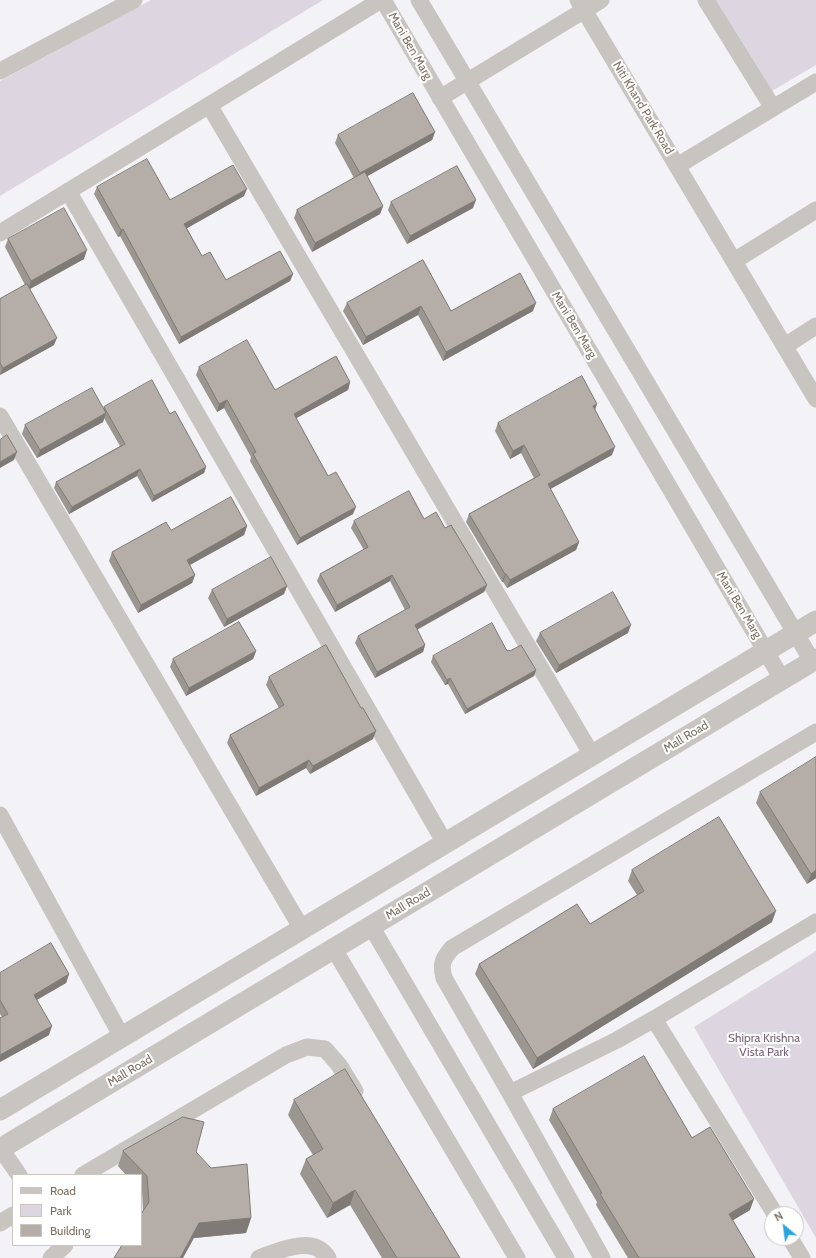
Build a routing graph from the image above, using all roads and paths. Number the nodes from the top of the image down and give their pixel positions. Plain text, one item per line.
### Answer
1 (134, 0) edge
2 (382, 0) edge
3 (418, 0) edge
4 (601, 0) edge
5 (706, 0) edge
6 (581, 5) edge
7 (0, 71) edge
8 (467, 81) junction
9 (816, 82) edge
10 (440, 98) junction
11 (209, 105) junction
12 (773, 108) junction
13 (677, 166) junction
14 (68, 191) junction
15 (816, 210) edge
16 (0, 233) edge
17 (734, 261) junction
18 (816, 326) edge
19 (785, 346) junction
20 (816, 399) edge
21 (0, 416) edge
22 (816, 621) edge
23 (795, 633) junction
24 (766, 651) junction
25 (814, 660) edge
26 (782, 679) junction
27 (816, 732) edge
28 (592, 755) junction
29 (0, 815) edge
30 (445, 843) junction
31 (816, 922) edge
32 (371, 926) junction
33 (302, 929) junction
34 (334, 949) junction
35 (654, 1019) junction
36 (122, 1037) junction
37 (510, 1093) junction
38 (364, 1105) edge
39 (0, 1110) edge
40 (1, 1149) edge
41 (18, 1174) edge
42 (85, 1174) edge
43 (770, 1206) edge
44 (64, 1246) edge
45 (795, 1246) edge
46 (51, 1258) edge
47 (259, 1258) edge
48 (328, 1258) edge
49 (517, 1258) edge
50 (566, 1258) edge
51 (602, 1258) edge
52 (802, 1258) edge

1 - 7 street
2 - 10 street, Mani Ben Marg
2 - 11 street
3 - 8 street
4 - 6 street
5 - 12 street
6 - 8 street
6 - 13 street, Niti Khand Park Road
8 - 10 street
8 - 23 street
9 - 12 street, Niti Khand Park Road
10 - 24 street, Mani Ben Marg
11 - 14 street
11 - 28 street
12 - 13 street, Niti Khand Park Road
13 - 17 street
14 - 16 street
14 - 30 street
15 - 17 street
17 - 19 street
18 - 19 street
19 - 20 street
21 - 33 street
22 - 23 street
23 - 24 street
23 - 25 street
24 - 26 street, Mani Ben Marg
24 - 28 street
25 - 26 street, Mall Road
26 - 32 street, Mall Road
27 - 37 street
28 - 30 street
29 - 36 street
30 - 33 street
31 - 35 street
32 - 34 street, Mall Road
32 - 50 street
33 - 36 street
34 - 40 street, Mall Road
34 - 49 street
35 - 37 street
35 - 43 street
36 - 39 street
37 - 51 street
38 - 42 street
40 - 41 street
44 - 46 street
45 - 52 street
47 - 48 street

